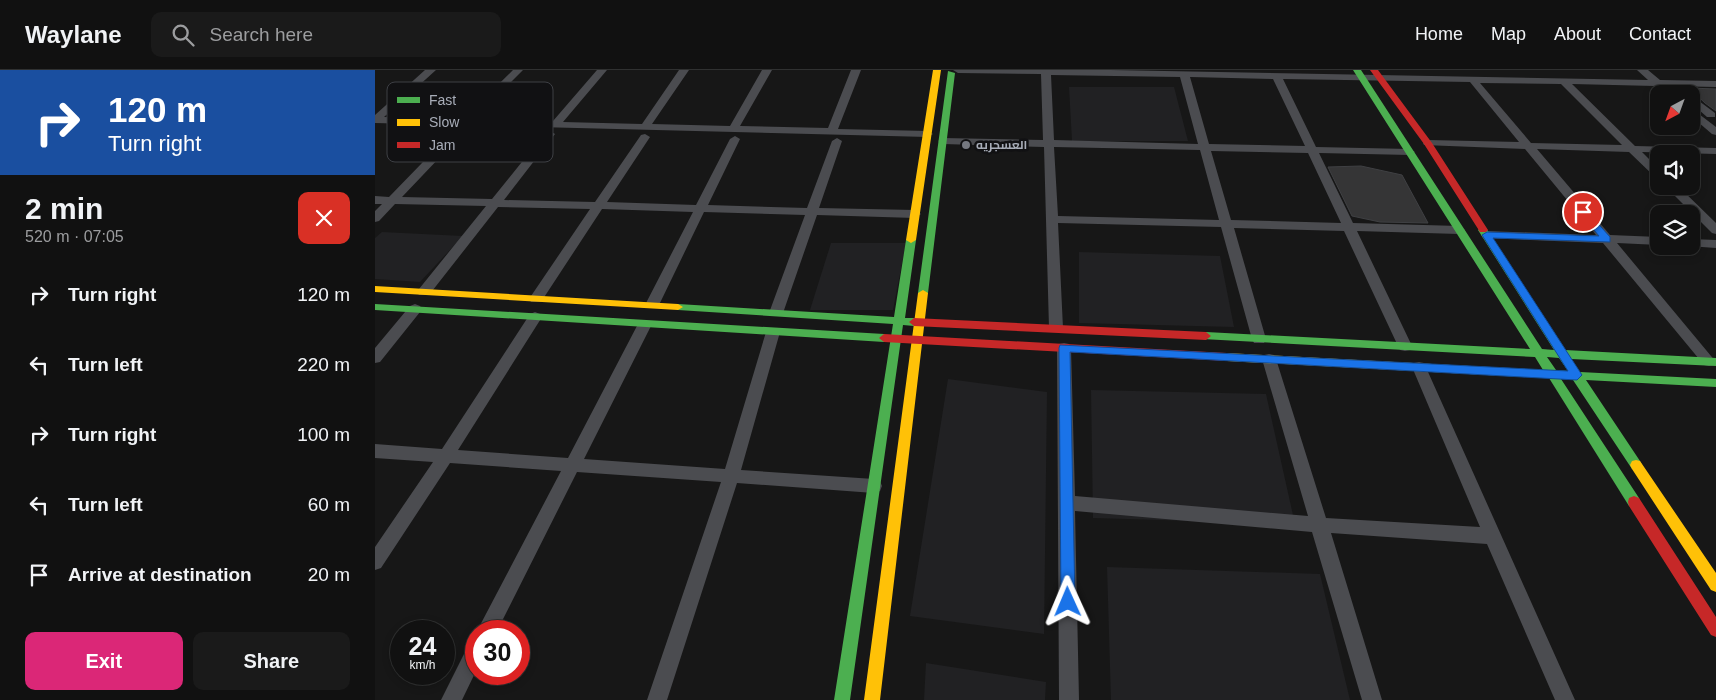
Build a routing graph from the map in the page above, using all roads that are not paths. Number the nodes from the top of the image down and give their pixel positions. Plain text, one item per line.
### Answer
1 (431, 70) edge
2 (518, 70) edge
3 (602, 70) edge
4 (684, 70) edge
5 (767, 70) edge
6 (856, 70) edge
7 (937, 70) edge
8 (951, 70) edge
9 (957, 70) edge
10 (1407, 70) edge
11 (1046, 72) junction
12 (1645, 72) edge
13 (1184, 74) junction
14 (1359, 74) edge
15 (1377, 74) edge
16 (1716, 75) edge
17 (1277, 76) junction
18 (1659, 76) edge
19 (1471, 79) junction
20 (1563, 81) junction
21 (418, 82) edge
22 (506, 82) edge
23 (1673, 83) junction
24 (1716, 84) edge
25 (1675, 85) edge
26 (1700, 106) edge
27 (387, 109) edge
28 (1700, 119) edge
29 (1716, 119) edge
30 (375, 120) edge
31 (553, 128) edge
32 (553, 129) edge
33 (645, 132) junction
34 (1716, 132) edge
35 (734, 134) junction
36 (928, 134) junction
37 (834, 136) junction
38 (943, 137) junction
39 (1049, 140) junction
40 (1428, 143) junction
41 (1204, 144) junction
42 (1310, 146) junction
43 (1527, 146) junction
44 (1406, 147) junction
45 (1632, 148) junction
46 (1716, 151) edge
47 (1435, 154) junction
48 (1536, 156) junction
49 (1643, 159) junction
50 (1650, 159) edge
51 (1700, 160) edge
52 (1716, 160) edge
53 (429, 162) edge
54 (527, 162) edge
55 (1650, 166) edge
56 (1680, 195) edge
57 (375, 200) edge
58 (393, 200) junction
59 (495, 203) junction
60 (598, 206) junction
61 (700, 208) junction
62 (812, 211) junction
63 (915, 214) junction
64 (375, 218) edge
65 (1051, 219) junction
66 (1226, 224) junction
67 (1349, 227) junction
68 (1459, 230) junction
69 (1716, 230) edge
70 (1487, 235) junction
71 (1607, 240) junction
72 (1650, 242) edge
73 (1700, 243) edge
74 (1716, 244) edge
75 (375, 289) edge
76 (424, 292) junction
77 (536, 299) junction
78 (652, 306) junction
79 (375, 307) edge
80 (415, 310) junction
81 (776, 313) junction
82 (535, 317) junction
83 (899, 320) junction
84 (920, 322) junction
85 (645, 324) junction
86 (1056, 328) junction
87 (773, 332) junction
88 (897, 339) junction
89 (1259, 339) junction
90 (917, 340) junction
91 (1405, 346) junction
92 (1064, 348) junction
93 (1538, 353) junction
94 (1562, 354) junction
95 (375, 358) edge
96 (1269, 359) junction
97 (1713, 362) edge
98 (1419, 367) junction
99 (1552, 374) junction
100 (1577, 375) junction
101 (1716, 383) edge
102 (375, 451) edge
103 (446, 456) junction
104 (573, 465) junction
105 (731, 476) junction
106 (874, 486) junction
107 (1066, 503) junction
108 (1319, 525) junction
109 (1493, 536) junction
110 (375, 562) edge
111 (1711, 571) edge
112 (1716, 586) edge
113 (493, 620) edge
114 (1716, 630) edge
115 (465, 673) edge
116 (451, 700) edge
117 (657, 700) edge
118 (842, 700) edge
119 (872, 700) edge
120 (1069, 700) edge
121 (1372, 700) edge
122 (1565, 700) edge

1 - 21 street
2 - 22 street
3 - 31 street
4 - 33 street
5 - 35 street
6 - 37 street
7 - 36 main road
8 - 38 main road
9 - 11 street
10 - 12 street
11 - 13 street
11 - 39 street
12 - 18 street
13 - 17 street
13 - 41 street
14 - 15 street
14 - 17 street
14 - 44 main road
15 - 19 street
15 - 40 main road
16 - 18 street
17 - 42 street
18 - 20 street
18 - 23 street
19 - 20 street
19 - 43 street
20 - 45 street
23 - 24 street
23 - 25 street
26 - 29 street
27 - 30 street
28 - 34 street
32 - 33 street
33 - 35 street
33 - 60 street
35 - 37 street
35 - 61 street
36 - 37 street
36 - 63 main road
37 - 62 street
38 - 39 street
38 - 84 main road
39 - 41 street
39 - 65 street
40 - 43 street
40 - 47 main road
41 - 42 street
41 - 66 street
42 - 44 street
42 - 67 street
43 - 45 street
43 - 48 street
44 - 68 main road
45 - 46 street
45 - 49 street
47 - 48 street
47 - 70 main road
48 - 49 street
48 - 71 street
49 - 50 street
49 - 55 street
51 - 52 street
53 - 58 street
54 - 59 street
56 - 69 street
57 - 58 street
58 - 59 street
58 - 64 street
59 - 60 street
59 - 76 street
60 - 61 street
60 - 77 street
61 - 62 street
61 - 78 street
62 - 63 street
62 - 81 street
63 - 83 main road
65 - 66 street
65 - 86 street
66 - 67 street
66 - 89 street
67 - 68 street
67 - 91 street
68 - 93 main road
70 - 71 street
70 - 94 main road
71 - 72 street
71 - 97 street
73 - 74 street
75 - 76 main road
76 - 77 main road
77 - 78 main road
78 - 81 main road
79 - 80 main road
80 - 82 main road
80 - 95 street
81 - 83 main road
82 - 85 main road
82 - 103 street
83 - 84 main road
83 - 88 main road
84 - 86 main road
84 - 90 main road
85 - 87 main road
85 - 104 street
86 - 89 main road
87 - 88 main road
87 - 105 street
88 - 90 main road
88 - 106 main road
89 - 91 main road
90 - 92 main road
90 - 119 main road
91 - 93 main road
92 - 96 main road
92 - 107 street
93 - 94 main road
93 - 99 main road
94 - 97 main road
94 - 100 main road
96 - 98 main road
96 - 108 street
98 - 99 main road
98 - 109 street
99 - 100 main road
99 - 114 main road
100 - 101 main road
100 - 111 main road
102 - 103 street
103 - 104 street
103 - 110 street
104 - 105 street
104 - 113 street
105 - 106 street
105 - 117 street
106 - 118 main road
107 - 108 street
107 - 120 street
108 - 109 street
108 - 121 street
109 - 122 street
111 - 112 main road
115 - 116 street

